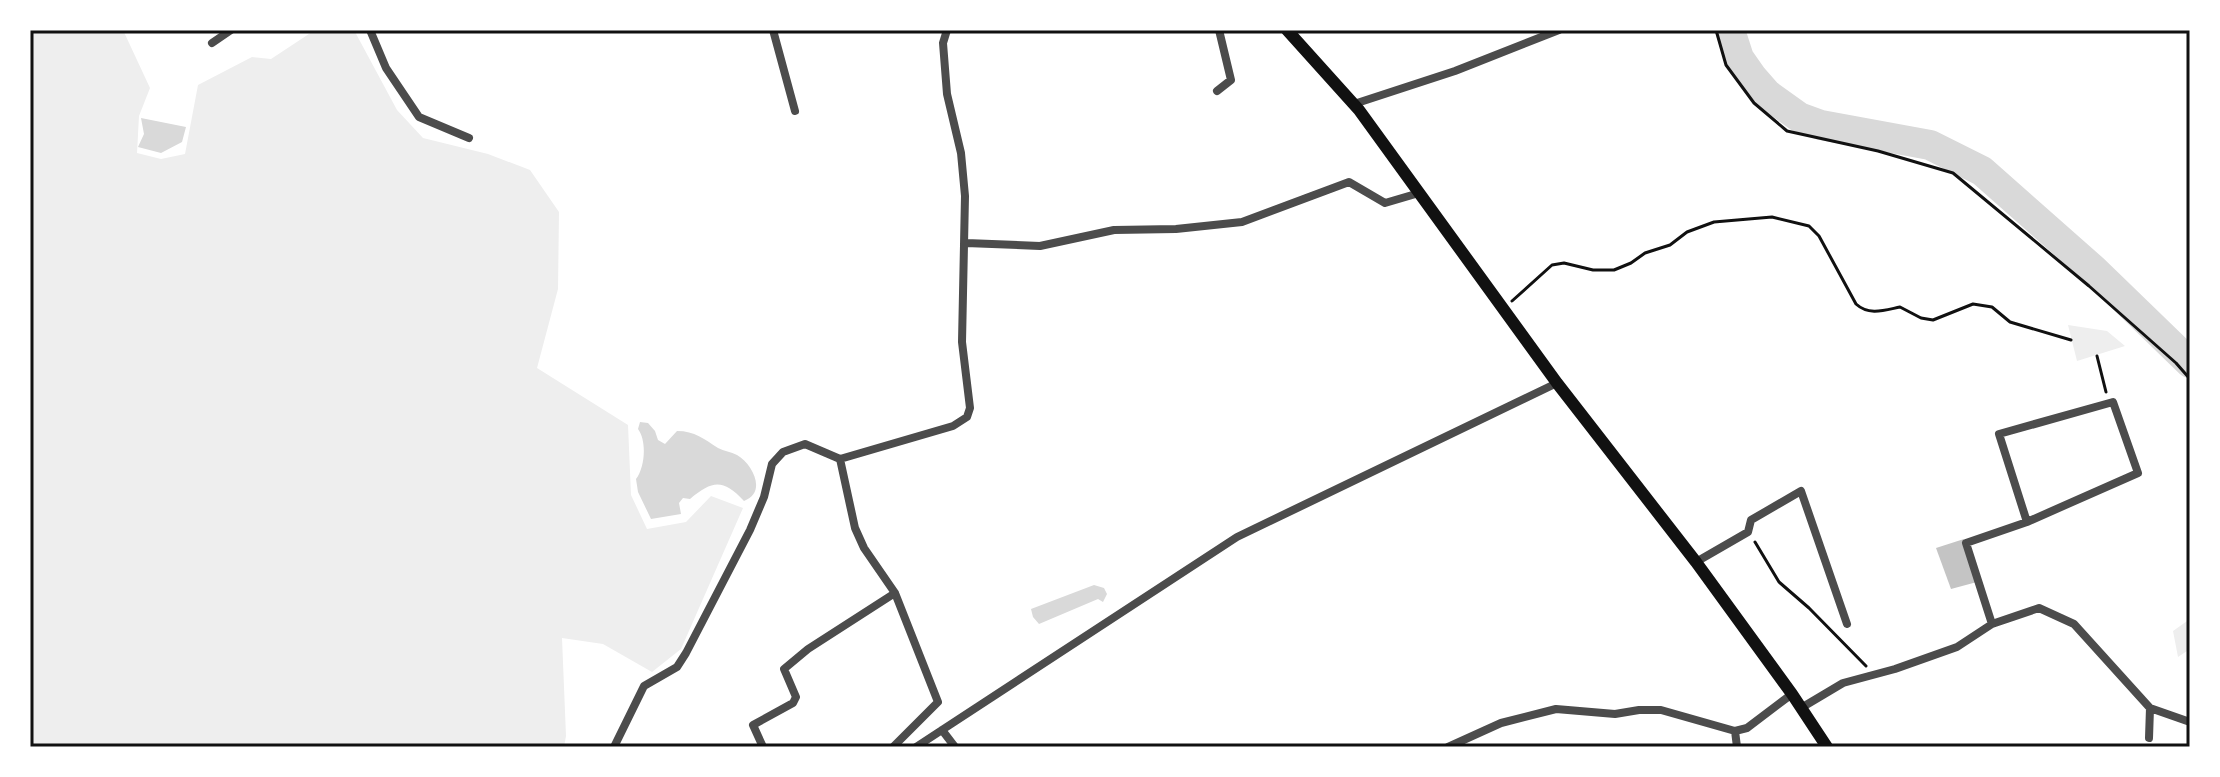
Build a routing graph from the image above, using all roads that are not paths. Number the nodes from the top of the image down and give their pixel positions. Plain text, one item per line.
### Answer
1 (231, 30) edge
2 (370, 30) edge
3 (773, 30) edge
4 (947, 30) edge
5 (1219, 30) edge
6 (1287, 30) edge
7 (1559, 30) edge
8 (212, 43) dead end
9 (1217, 91) dead end
10 (1354, 104) junction
11 (795, 111) dead end
12 (469, 138) dead end
13 (1419, 193) junction
14 (966, 243) junction
15 (1557, 383) junction
16 (840, 459) junction
17 (2027, 522) junction
18 (1696, 562) junction
19 (895, 593) junction
20 (1847, 624) dead end
21 (1992, 624) junction
22 (1792, 694) junction
23 (1801, 708) junction
24 (2150, 708) junction
25 (2190, 722) edge
26 (942, 730) junction
27 (1735, 731) junction
28 (2149, 738) dead end
29 (614, 747) edge
30 (763, 747) edge
31 (893, 747) edge
32 (916, 747) edge
33 (955, 747) edge
34 (1448, 747) edge
35 (1737, 747) edge
36 (1827, 747) edge

1 - 8 street
2 - 12 street
3 - 11 street
4 - 14 street
5 - 9 street
6 - 10 main road
7 - 10 street
10 - 13 main road
13 - 14 street
13 - 15 main road
14 - 16 street
15 - 18 main road
15 - 26 street
16 - 19 street
16 - 29 street
17 - 17 street
17 - 21 street
18 - 20 street
18 - 22 main road
19 - 30 street
19 - 31 street
21 - 23 street
21 - 24 street
22 - 23 main road
22 - 27 street
23 - 36 main road
24 - 25 street
24 - 28 street
26 - 32 street
26 - 33 street
27 - 34 street
27 - 35 street

